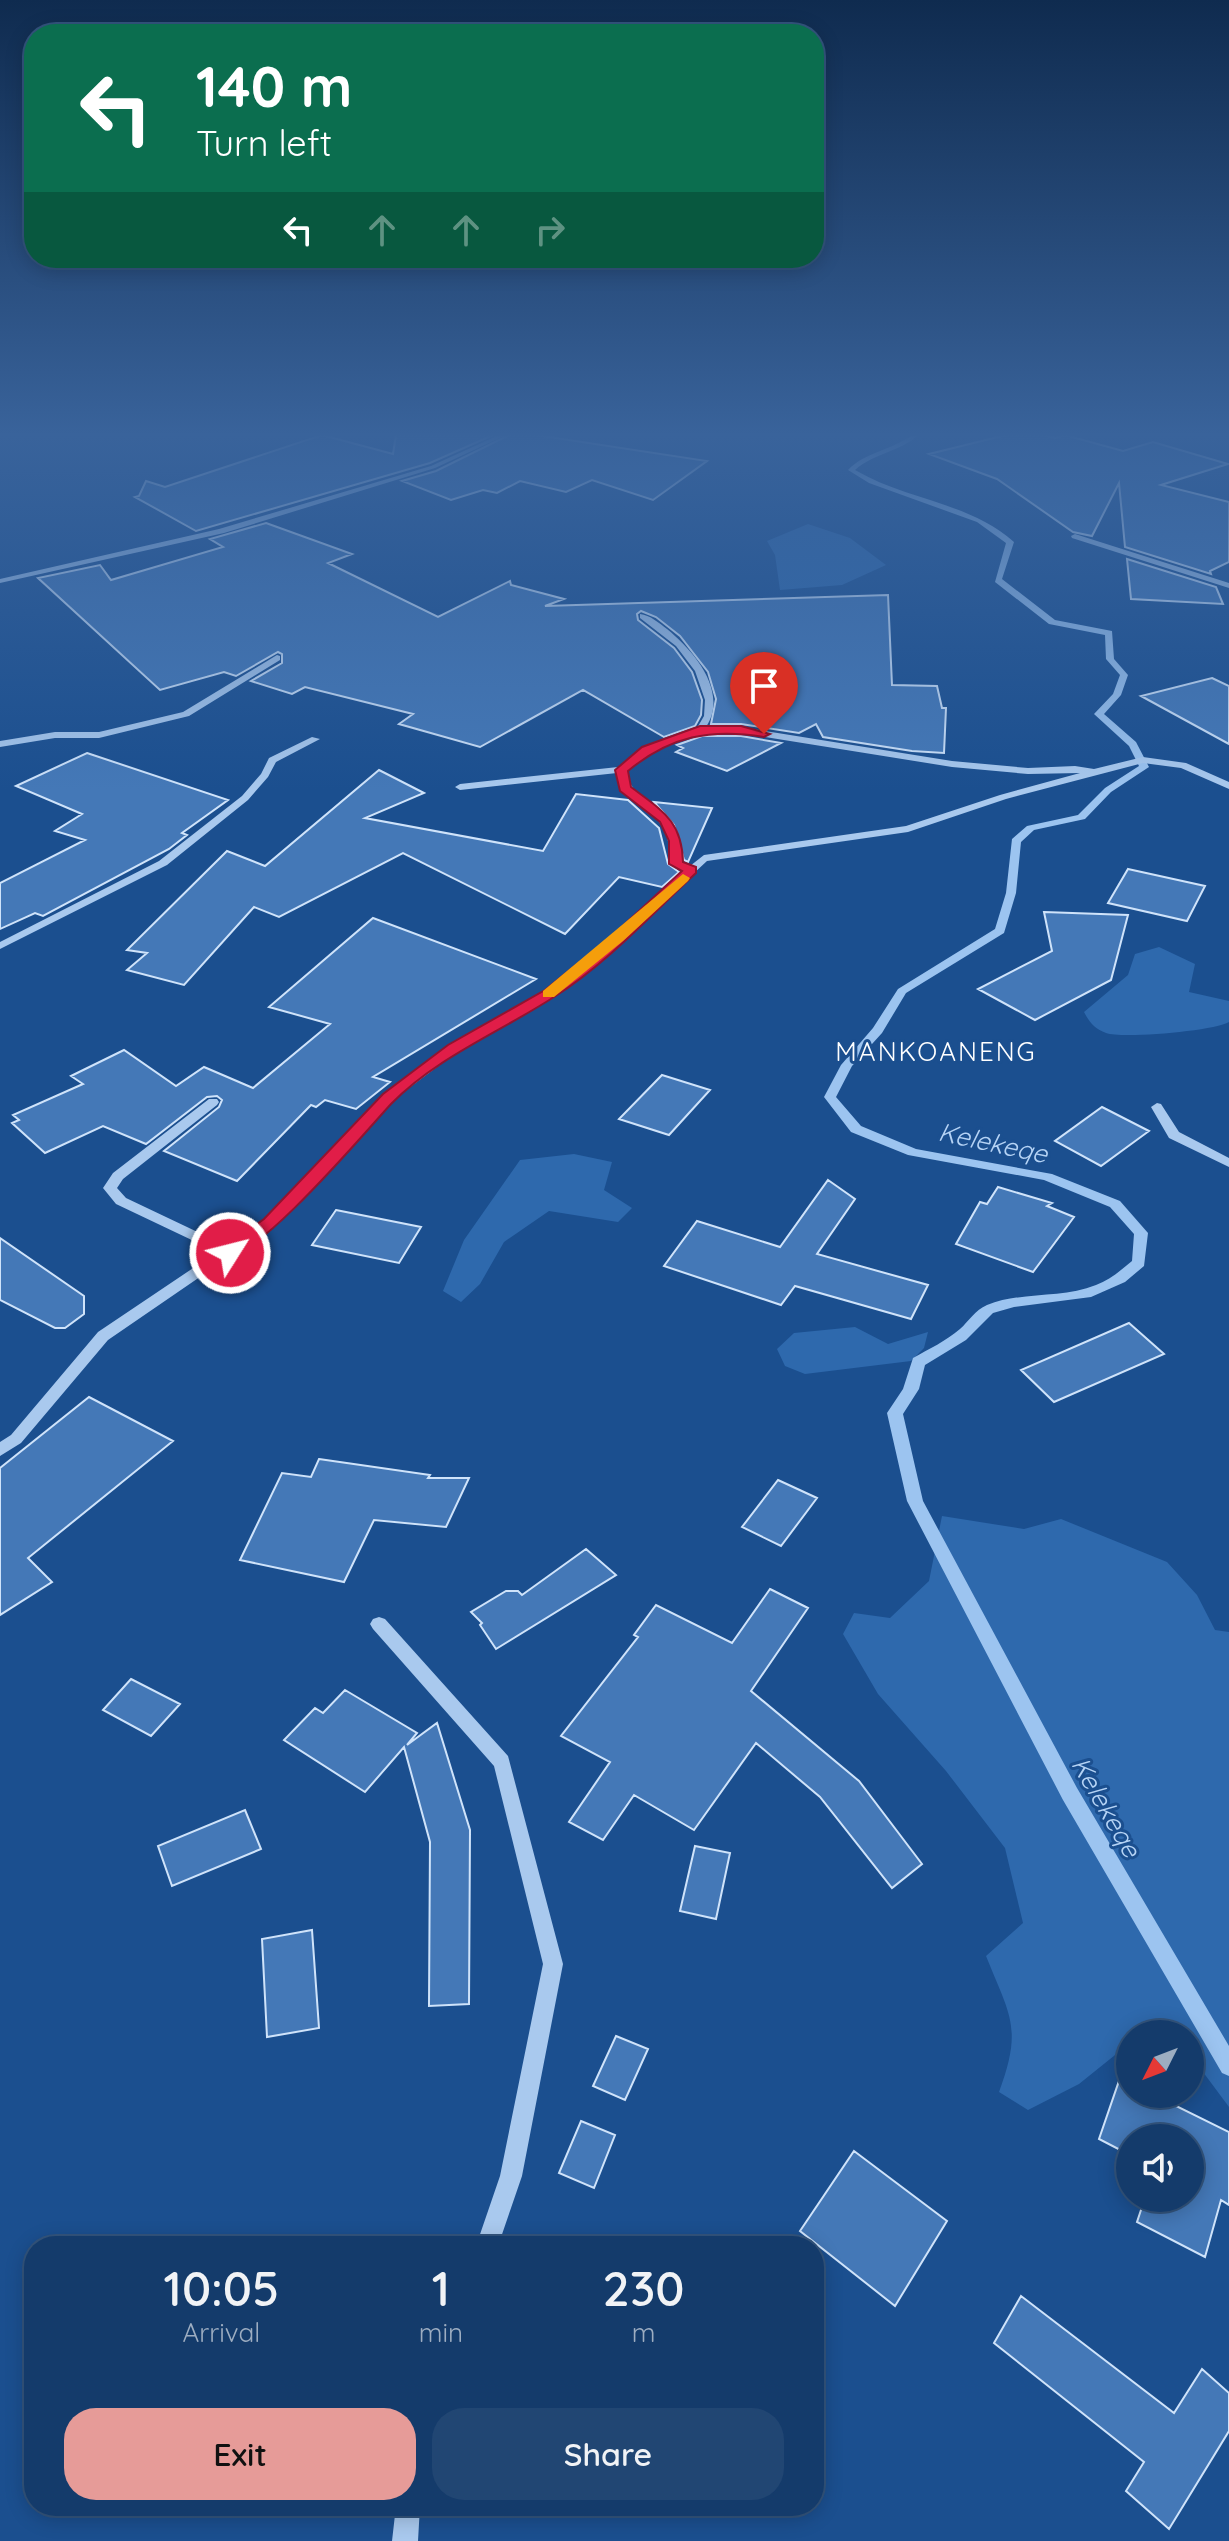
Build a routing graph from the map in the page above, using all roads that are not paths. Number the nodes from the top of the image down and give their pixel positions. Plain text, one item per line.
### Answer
1 (121, 554) edge
2 (1129, 554) edge
3 (0, 581) edge
4 (1229, 586) edge
5 (643, 616) dead end
6 (277, 658) dead end
7 (700, 730) junction
8 (315, 739) dead end
9 (0, 744) edge
10 (621, 770) junction
11 (1094, 772) junction
12 (1229, 786) edge
13 (460, 787) dead end
14 (691, 870) junction
15 (0, 946) edge
16 (213, 1102) dead end
17 (1157, 1107) dead end
18 (1229, 1163) edge
19 (230, 1253) junction
20 (0, 1450) edge
21 (379, 1624) dead end
22 (490, 2236) edge
23 (407, 2516) edge
24 (405, 2541) edge

1 - 3 street
2 - 4 street
5 - 7 street
6 - 9 street
7 - 10 street
7 - 11 street
8 - 15 street
10 - 13 street
10 - 14 street
11 - 12 street
11 - 14 street
14 - 19 street
16 - 19 street
17 - 18 street
19 - 20 street
21 - 22 street
23 - 24 street

